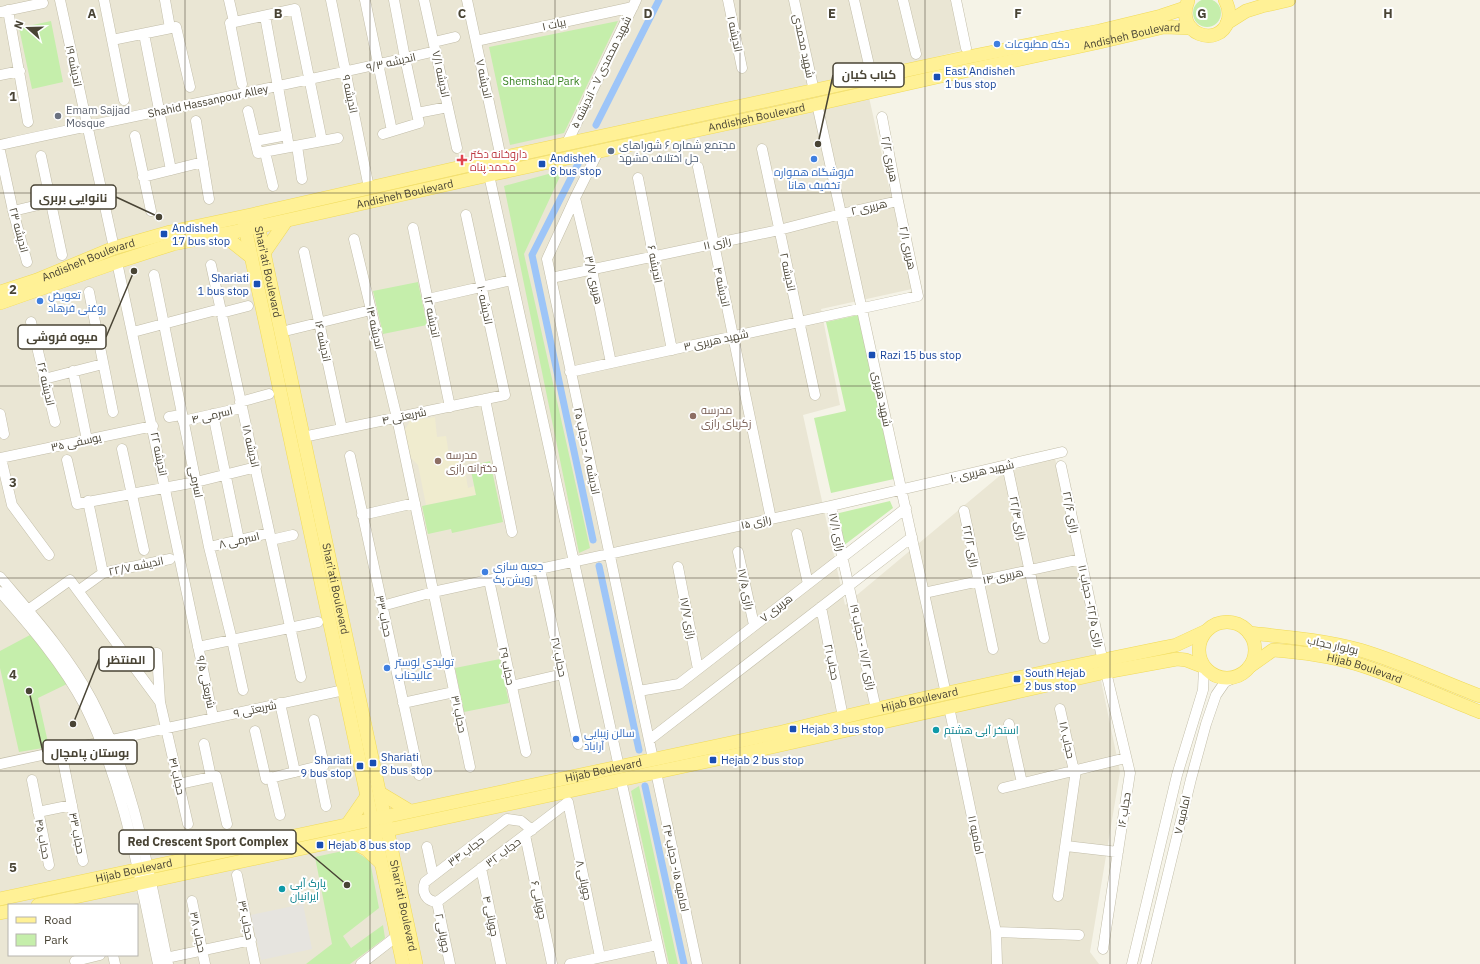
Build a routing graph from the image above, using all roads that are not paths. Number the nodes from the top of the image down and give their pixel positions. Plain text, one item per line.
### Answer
1 (60, 0) edge
2 (104, 0) edge
3 (165, 0) edge
4 (230, 0) edge
5 (331, 0) edge
6 (365, 0) edge
7 (394, 0) edge
8 (424, 0) edge
9 (467, 0) edge
10 (728, 0) edge
11 (794, 0) edge
12 (854, 0) edge
13 (903, 0) edge
14 (956, 0) edge
15 (1225, 0) edge
16 (1289, 0) edge
17 (43, 3) dead end
18 (635, 4) edge
19 (1187, 4) edge
20 (7, 8) edge
21 (265, 16) junction
22 (234, 22) junction
23 (1227, 23) junction
24 (170, 28) junction
25 (1191, 28) junction
26 (144, 34) junction
27 (456, 36) dead end
28 (112, 40) junction
29 (476, 41) junction
30 (435, 47) junction
31 (966, 48) dead end
32 (916, 54) dead end
33 (405, 58) junction
34 (378, 65) junction
35 (869, 65) dead end
36 (742, 68) dead end
37 (20, 71) junction
38 (346, 72) junction
39 (0, 75) edge
40 (309, 80) junction
41 (242, 84) dead end
42 (278, 86) junction
43 (190, 87) dead end
44 (816, 98) junction
45 (124, 100) dead end
46 (448, 107) junction
47 (160, 110) junction
48 (248, 111) dead end
49 (417, 114) junction
50 (882, 117) dead end
51 (196, 121) dead end
52 (28, 122) dead end
53 (87, 126) junction
54 (287, 135) junction
55 (134, 136) dead end
56 (338, 138) dead end
57 (255, 141) junction
58 (322, 141) junction
59 (0, 145) edge
60 (566, 145) junction
61 (293, 147) junction
62 (457, 148) dead end
63 (762, 149) dead end
64 (0, 151) edge
65 (265, 152) junction
66 (598, 152) junction
67 (41, 156) dead end
68 (501, 158) junction
69 (203, 162) junction
70 (698, 167) dead end
71 (171, 170) junction
72 (489, 175) junction
73 (143, 176) junction
74 (638, 178) dead end
75 (302, 179) dead end
76 (273, 186) dead end
77 (369, 188) junction
78 (575, 198) junction
79 (209, 199) dead end
80 (898, 201) junction
81 (51, 202) junction
82 (13, 211) junction
83 (151, 211) dead end
84 (841, 214) junction
85 (249, 215) junction
86 (466, 215) dead end
87 (286, 221) junction
88 (252, 228) junction
89 (413, 228) dead end
90 (779, 230) junction
91 (222, 234) junction
92 (354, 239) dead end
93 (713, 244) junction
94 (114, 248) junction
95 (304, 252) dead end
96 (62, 255) dead end
97 (258, 255) junction
98 (653, 257) junction
99 (27, 262) dead end
100 (117, 262) junction
101 (211, 265) dead end
102 (592, 270) junction
103 (154, 275) dead end
104 (551, 278) junction
105 (512, 280) junction
106 (481, 287) junction
107 (0, 292) edge
108 (89, 292) dead end
109 (918, 296) joint
110 (428, 299) junction
111 (0, 304) edge
112 (248, 306) dead end
113 (862, 308) junction
114 (371, 310) junction
115 (220, 311) junction
116 (31, 322) dead end
117 (319, 322) junction
118 (799, 322) junction
119 (163, 323) junction
120 (290, 330) dead end
121 (133, 332) junction
122 (732, 336) junction
123 (672, 350) junction
124 (611, 363) junction
125 (103, 364) junction
126 (73, 371) junction
127 (570, 372) junction
128 (44, 379) junction
129 (269, 394) dead end
130 (505, 395) joint
131 (815, 395) dead end
132 (485, 399) junction
133 (241, 405) junction
134 (450, 407) junction
135 (113, 412) dead end
136 (0, 414) edge
137 (213, 414) junction
138 (169, 418) dead end
139 (182, 418) junction
140 (397, 418) junction
141 (55, 422) dead end
142 (153, 426) junction
143 (342, 429) junction
144 (4, 434) dead end
145 (303, 437) junction
146 (87, 440) junction
147 (122, 449) dead end
148 (1062, 452) dead end
149 (350, 456) dead end
150 (1, 458) edge
151 (67, 460) dead end
152 (1007, 465) junction
153 (1061, 466) dead end
154 (256, 467) junction
155 (225, 475) junction
156 (196, 482) junction
157 (166, 488) junction
158 (902, 490) junction
159 (131, 494) junction
160 (88, 501) junction
161 (415, 503) junction
162 (831, 506) junction
163 (906, 508) junction
164 (964, 511) dead end
165 (362, 515) junction
166 (771, 519) junction
167 (512, 532) dead end
168 (797, 534) dead end
169 (293, 535) dead end
170 (270, 536) junction
171 (912, 537) junction
172 (239, 540) junction
173 (209, 547) junction
174 (144, 550) dead end
175 (738, 552) dead end
176 (609, 554) junction
177 (49, 555) dead end
178 (842, 557) junction
179 (170, 559) dead end
180 (1081, 559) junction
181 (574, 562) junction
182 (678, 567) dead end
183 (540, 569) junction
184 (1029, 570) junction
185 (103, 573) junction
186 (0, 578) edge
187 (489, 580) junction
188 (979, 581) junction
189 (808, 584) junction
190 (850, 585) junction
191 (78, 591) junction
192 (0, 592) edge
193 (433, 592) junction
194 (924, 593) junction
195 (382, 606) junction
196 (820, 607) junction
197 (28, 610) junction
198 (318, 622) dead end
199 (754, 626) junction
200 (290, 628) junction
201 (1204, 632) junction
202 (1249, 632) junction
203 (1044, 638) dead end
204 (232, 640) junction
205 (198, 647) junction
206 (993, 649) dead end
207 (1101, 653) dead end
208 (128, 659) junction
209 (1204, 667) junction
210 (1249, 667) junction
211 (698, 669) junction
212 (1106, 672) junction
213 (563, 674) junction
214 (1237, 676) junction
215 (301, 677) dead end
216 (1442, 681) junction
217 (511, 686) junction
218 (243, 690) dead end
219 (344, 690) junction
220 (638, 691) junction
221 (454, 692) junction
222 (946, 694) junction
223 (1437, 695) junction
224 (1480, 696) edge
225 (160, 702) junction
226 (280, 703) junction
227 (403, 703) junction
228 (949, 707) junction
229 (1060, 709) dead end
230 (876, 710) junction
231 (1480, 712) edge
232 (843, 717) junction
233 (214, 718) junction
234 (314, 720) dead end
235 (1009, 724) dead end
236 (166, 728) junction
237 (255, 731) dead end
238 (783, 738) junction
239 (649, 740) junction
240 (106, 742) junction
241 (204, 744) dead end
242 (578, 744) dead end
243 (61, 751) junction
244 (526, 752) dead end
245 (1126, 758) junction
246 (653, 759) junction
247 (0, 764) edge
248 (318, 767) junction
249 (470, 767) dead end
250 (1075, 770) junction
251 (295, 772) junction
252 (656, 772) junction
253 (620, 773) junction
254 (419, 776) dead end
255 (214, 777) junction
256 (271, 777) junction
257 (32, 780) dead end
258 (1022, 783) junction
259 (179, 784) junction
260 (1003, 788) dead end
261 (373, 794) junction
262 (568, 802) joint
263 (72, 805) junction
264 (326, 806) dead end
265 (410, 811) junction
266 (38, 812) junction
267 (280, 815) dead end
268 (378, 818) junction
269 (188, 824) dead end
270 (226, 824) dead end
271 (347, 825) junction
272 (407, 826) junction
273 (381, 832) junction
274 (528, 832) junction
275 (347, 839) junction
276 (1066, 846) junction
277 (427, 847) dead end
278 (392, 851) junction
279 (1118, 852) junction
280 (83, 861) dead end
281 (381, 863) junction
282 (49, 865) dead end
283 (481, 868) junction
284 (143, 869) junction
285 (237, 875) dead end
286 (433, 875) junction
287 (146, 882) junction
288 (1058, 896) dead end
289 (0, 899) edge
290 (192, 901) dead end
291 (437, 902) junction
292 (43, 904) edge
293 (996, 932) junction
294 (1078, 935) dead end
295 (397, 936) junction
296 (250, 940) junction
297 (658, 945) junction
298 (1103, 949) dead end
299 (202, 950) junction
300 (95, 956) edge
301 (600, 957) junction
302 (75, 960) edge
303 (164, 962) edge
304 (205, 964) edge
305 (255, 964) edge
306 (360, 964) edge
307 (403, 964) edge
308 (416, 964) edge
309 (450, 964) edge
310 (501, 964) edge
311 (552, 964) edge
312 (570, 964) edge
313 (662, 964) edge
314 (697, 964) edge
315 (997, 964) edge
316 (1132, 964) edge
317 (1146, 964) edge

1 - 53 street, اندیشه ۱۹
2 - 28 street
3 - 24 street
4 - 22 street
5 - 38 street, اندیشه ۹
6 - 34 street
7 - 33 street
8 - 30 street, اندیشه ۷/۱
9 - 29 street, اندیشه ۷
10 - 36 street, اندیشه ۱
11 - 44 street, شهید محمدی
12 - 35 street
13 - 32 street
14 - 31 street
15 - 23 main road
16 - 23 main road
17 - 20 street
18 - 29 street, بیات ۱
18 - 60 street, شهید محمدی ۷ - اندیشه ۵
19 - 25 main road
19 - 44 main road, Andisheh Boulevard
20 - 37 street
21 - 22 street
21 - 40 street
21 - 42 street
22 - 41 street
23 - 25 main road, Andisheh Boulevard
24 - 26 street
24 - 43 street
25 - 44 main road, Andisheh Boulevard
26 - 28 street
26 - 47 street
27 - 30 street, اندیشه ۹/۳
28 - 45 street
29 - 68 street, اندیشه ۷
30 - 33 street, اندیشه ۹/۳
30 - 46 street, اندیشه ۷/۱
33 - 34 street, اندیشه ۹/۳
33 - 49 street
34 - 38 street, اندیشه ۹/۳
34 - 49 street
37 - 39 street
37 - 52 street
38 - 40 street, Shahid Hassanpour Alley
38 - 77 street, اندیشه ۹
40 - 42 street, Shahid Hassanpour Alley
40 - 58 street
42 - 47 street, Shahid Hassanpour Alley
42 - 54 street
44 - 60 main road, Andisheh Boulevard
44 - 66 main road, Andisheh Boulevard
44 - 84 street, شهید هریری
46 - 49 street
46 - 62 street, اندیشه ۷/۱
47 - 53 street, Shahid Hassanpour Alley
47 - 71 street
48 - 57 street
50 - 80 street, هریری ۲/۲
51 - 69 street
53 - 59 street, Shahid Hassanpour Alley
53 - 94 street, اندیشه ۱۹
54 - 57 street
54 - 61 street
55 - 73 street
56 - 58 street
57 - 65 street
58 - 61 street
60 - 68 main road, Andisheh Boulevard
61 - 65 street
61 - 75 street
63 - 90 street, اندیشه ۲
64 - 82 street, اندیشه ۲۳
65 - 76 street
66 - 72 main road, Andisheh Boulevard
66 - 78 street, اندیشه ۸ - حجاب ۲۵
67 - 81 street
68 - 77 main road, Andisheh Boulevard
69 - 71 street
69 - 79 street
70 - 93 street, اندیشه ۴
71 - 73 street
72 - 87 main road, Andisheh Boulevard
72 - 105 street
73 - 83 street
74 - 98 street, اندیشه ۶
77 - 85 main road, Andisheh Boulevard
78 - 102 street, هریری ۳/۷
78 - 104 street, اندیشه ۸ - حجاب ۲۵
80 - 84 street, هریری ۲
80 - 109 street, هریری ۲/۱
81 - 82 street
81 - 96 street
82 - 99 street, اندیشه ۲۳
84 - 90 street, رازی ۱۱
84 - 113 street, شهید هریری
85 - 88 main road, Shari'ati Boulevard
85 - 94 main road, Andisheh Boulevard
86 - 106 street, اندیشه ۱۰
87 - 88 main road, Andisheh Boulevard
87 - 97 main road
88 - 91 main road, Andisheh Boulevard
88 - 97 main road, Shari'ati Boulevard
89 - 110 street, اندیشه ۱۲
90 - 93 street, رازی ۱۱
90 - 118 street, اندیشه ۲
91 - 97 main road
91 - 100 main road, Andisheh Boulevard
92 - 114 street, اندیشه ۱۴
93 - 98 street, رازی ۱۱
93 - 122 street, اندیشه ۴
94 - 107 main road, Andisheh Boulevard
95 - 117 street, اندیشه ۱۶
97 - 145 main road, Shari'ati Boulevard
97 - 219 main road, Shari'ati Boulevard
98 - 102 street, رازی ۱۱
98 - 123 street, اندیشه ۶
100 - 111 main road, Andisheh Boulevard
100 - 121 street, اندیشه ۲۲
101 - 115 street, اندیشه ۱۸
102 - 104 street, رازی ۱۱
102 - 124 street, هریری ۳/۷
103 - 119 street, اسرمی
104 - 127 street, اندیشه ۸ - حجاب ۲۵
105 - 106 street
105 - 181 street
106 - 110 street
106 - 130 street, اندیشه ۱۰
108 - 125 street
109 - 113 street, شهید هریری ۳
110 - 134 street, اندیشه ۱۲
112 - 115 street
113 - 118 street, شهید هریری ۳
113 - 158 street, شهید هریری
114 - 117 street
114 - 140 street, اندیشه ۱۴
115 - 119 street
115 - 133 street, اندیشه ۱۸
116 - 128 street, اندیشه ۲۶
117 - 120 street
117 - 143 street, اندیشه ۱۶
118 - 122 street, شهید هریری ۳
118 - 131 street, اندیشه ۲
119 - 121 street
119 - 139 street, اسرمی
121 - 142 street, اندیشه ۲۲
122 - 123 street, شهید هریری ۳
122 - 166 street, اندیشه ۴
123 - 124 street, شهید هریری ۳
124 - 127 street, شهید هریری ۳
125 - 126 street
125 - 135 street
126 - 128 street
126 - 146 street
127 - 176 street, اندیشه ۸ - حجاب ۲۵
128 - 141 street, اندیشه ۲۶
129 - 133 street, اسرمی ۴
130 - 132 street, شریعتی ۴
132 - 134 street, شریعتی ۴
132 - 167 street
133 - 137 street, اسرمی ۴
133 - 154 street, اندیشه ۱۸
134 - 140 street, شریعتی ۴
136 - 144 street
137 - 139 street, اسرمی ۴
137 - 155 street
138 - 139 street, اسرمی ۴
139 - 156 street, اسرمی
140 - 143 street, شریعتی ۴
140 - 161 street, اندیشه ۱۴
142 - 146 street, یوسفی ۳۵
142 - 157 street, اندیشه ۲۲
143 - 145 street, شریعتی ۴
145 - 261 main road, Shari'ati Boulevard
146 - 150 street, یوسفی ۳۵
147 - 159 street
148 - 152 street, شهید هریری ۱۰
149 - 165 street, حجاب ۳۳
150 - 177 street
151 - 160 street
152 - 158 street, شهید هریری ۱۰
152 - 184 street, رازی ۲۲/۴
153 - 180 street, رازی ۲۲/۶
154 - 155 street
154 - 170 street, اندیشه ۱۸
155 - 156 street
155 - 172 street
156 - 157 street
156 - 173 street, اسرمی
157 - 159 street
157 - 205 street, اندیشه ۲۲
158 - 162 street, رازی ۱۵
158 - 163 street, شهید هریری
159 - 160 street
159 - 174 street
160 - 185 street
161 - 165 street
161 - 193 street, حجاب ۳۱
162 - 166 street, رازی ۱۵
162 - 178 street, رازی ۱۷/۱
163 - 171 street, شهید هریری
163 - 178 street, هریری ۷
164 - 188 street, رازی ۲۲/۲
165 - 195 street, حجاب ۳۳
166 - 176 street, رازی ۱۵
168 - 189 street
169 - 170 street, اسرمی ۸
170 - 172 street, اسرمی ۸
170 - 200 street, اندیشه ۱۸
171 - 190 street
171 - 194 street, شهید هریری
172 - 173 street, اسرمی ۸
173 - 204 street, اسرمی
175 - 199 street, رازی ۱۷/۵
176 - 181 street, رازی ۱۵
176 - 220 street, اندیشه ۸ - حجاب ۲۵
178 - 189 street, هریری ۷
178 - 190 street, رازی ۱۷/۱
179 - 185 street, اندیشه ۲۲/۷
180 - 184 street, هریری ۱۴
180 - 207 street, رازی ۲۲/۵- حجاب ۱۱
181 - 183 street, رازی ۱۵
181 - 253 street
182 - 211 street, رازی ۱۷/۷
183 - 187 street, رازی ۱۵
183 - 213 street, حجاب ۲۷
184 - 188 street, هریری ۱۴
184 - 203 street, رازی ۲۲/۴
185 - 191 street
186 - 197 street
187 - 193 street, رازی ۱۵
187 - 217 street, حجاب ۲۹
188 - 194 street, هریری ۱۴
188 - 206 street, رازی ۲۲/۲
189 - 199 street, هریری ۷
190 - 196 street
190 - 230 street, رازی ۱۷/۲ - حجاب ۱۹
191 - 197 street
191 - 208 street
192 - 240 street
193 - 195 street, رازی ۱۵
193 - 221 street, حجاب ۳۱
194 - 222 street, شهید هریری
195 - 227 street, حجاب ۳۳
196 - 232 street, حجاب ۲۱
196 - 239 street
197 - 240 street
198 - 200 street
199 - 211 street, هریری ۷
200 - 204 street
200 - 215 street, اندیشه ۱۸
201 - 202 main road
201 - 209 main road
201 - 222 main road, Hijab Boulevard
202 - 210 main road
202 - 216 main road, بولوار حجاب
204 - 205 street
204 - 218 street, اسرمی
205 - 233 street, شریعتی ۹/۵
208 - 225 street
208 - 225 street
209 - 212 main road, Hijab Boulevard
209 - 214 main road
209 - 316 street, امامیه ۷
210 - 214 main road
210 - 223 main road, Hijab Boulevard
211 - 220 street, هریری ۷
212 - 228 main road, Hijab Boulevard
212 - 245 street, حجاب ۱۶
213 - 217 street
213 - 242 street, حجاب ۲۷
214 - 317 street, امامیه ۷
216 - 223 main road
216 - 224 main road, بولوار حجاب
217 - 244 street, حجاب ۲۹
219 - 226 street, شریعتی ۹
219 - 261 main road, Shari'ati Boulevard
220 - 239 street, اندیشه ۸ - حجاب ۲۵
221 - 227 street
221 - 249 street, حجاب ۳۱
222 - 230 main road, Hijab Boulevard
223 - 231 main road, Hijab Boulevard
225 - 236 street, حجاب ۴۱
226 - 233 street, شریعتی ۹
226 - 251 street
227 - 254 street, حجاب ۳۳
228 - 238 main road, Hijab Boulevard
228 - 293 street, امامیه ۱۱
229 - 250 street, حجاب ۱۸
230 - 232 main road, Hijab Boulevard
232 - 238 main road, Hijab Boulevard
233 - 236 street, شریعتی ۹
234 - 248 street
235 - 258 street
236 - 240 street, شریعتی ۹
236 - 259 street, حجاب ۴۱
237 - 256 street
238 - 246 main road, Hijab Boulevard
238 - 252 main road, Hijab Boulevard
239 - 246 street, اندیشه ۸ - حجاب ۲۵
240 - 243 street, شریعتی ۹
240 - 284 street
241 - 255 street
243 - 247 street, شریعتی ۹
243 - 263 street, حجاب ۴۳
245 - 250 street
245 - 279 street, حجاب ۱۶
246 - 253 main road, Hijab Boulevard
248 - 251 street
248 - 264 street
250 - 258 street
250 - 276 street
251 - 256 street
252 - 253 main road, Hijab Boulevard
252 - 314 street, امامیه ۱۵- حجاب ۲۴
253 - 265 main road, Hijab Boulevard
253 - 272 main road, Hijab Boulevard
253 - 297 street
255 - 259 street
255 - 270 street
256 - 267 street
257 - 266 street, حجاب ۴۵
258 - 260 street
259 - 269 street, حجاب ۴۱
261 - 265 main road
261 - 268 main road, Shari'ati Boulevard
261 - 271 main road
262 - 274 street, حجاب ۳۲
262 - 301 street, چوپانی ۸
263 - 266 street
263 - 280 street, حجاب ۴۳
265 - 268 main road, Hijab Boulevard
266 - 282 street, حجاب ۴۵
268 - 271 main road, Hijab Boulevard
268 - 273 main road, Shari'ati Boulevard
271 - 284 main road, Hijab Boulevard
272 - 273 main road, Hijab Boulevard
272 - 278 main road
273 - 275 main road, Hijab Boulevard
273 - 278 main road, Shari'ati Boulevard
273 - 281 main road, Shari'ati Boulevard
274 - 283 street, حجاب ۳۲
274 - 286 street, حجاب ۳۴
274 - 311 street, چوپانی ۶
275 - 281 main road
275 - 287 main road, Hijab Boulevard
276 - 279 street
276 - 288 street
277 - 286 street
278 - 308 main road, Shari'ati Boulevard
279 - 298 street, حجاب ۱۶
281 - 295 main road, Shari'ati Boulevard
283 - 291 street, حجاب ۳۲
283 - 310 street, چوپانی ۴
284 - 287 street
284 - 289 main road, Hijab Boulevard
285 - 296 street, حجاب ۳۶
286 - 291 street, حجاب ۳۴
287 - 292 main road, Hijab Boulevard
287 - 303 street
290 - 299 street, حجاب ۳۸
291 - 309 street, چوپانی ۲
293 - 294 street
293 - 315 street, امامیه ۱۱
295 - 306 street
295 - 307 main road, Shari'ati Boulevard
296 - 299 street
296 - 305 street, حجاب ۳۶
297 - 301 street
297 - 313 street
299 - 303 street
299 - 304 street, حجاب ۳۸
300 - 302 street
301 - 312 street

